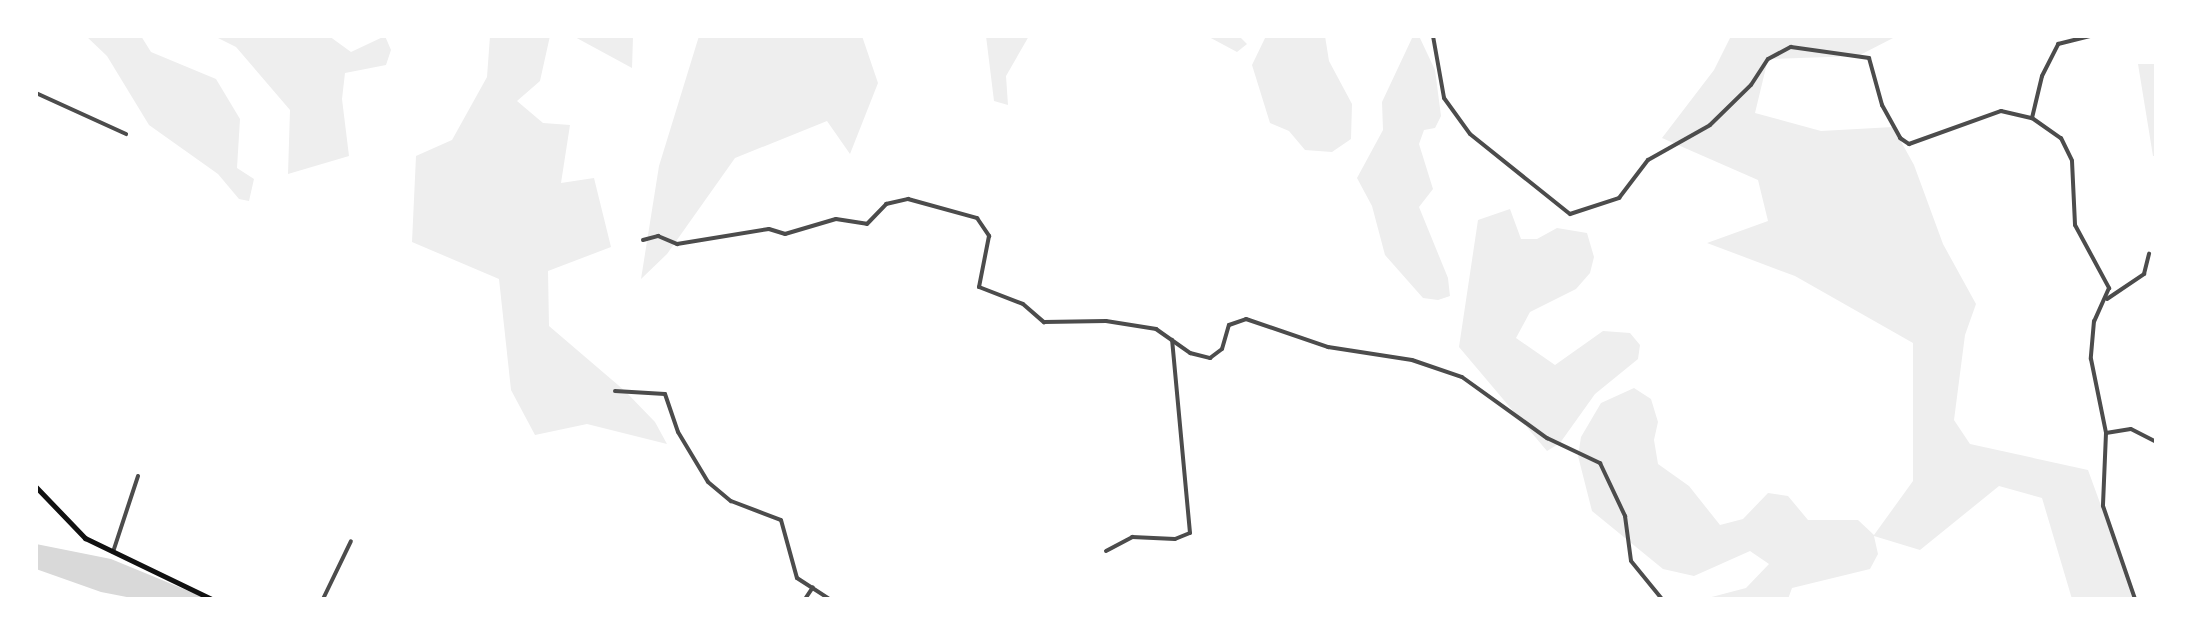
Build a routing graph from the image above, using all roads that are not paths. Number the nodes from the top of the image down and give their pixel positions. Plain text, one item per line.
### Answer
1 (1433, 36) edge
2 (2091, 36) edge
3 (36, 93) edge
4 (2032, 118) junction
5 (126, 134) dead end
6 (643, 240) dead end
7 (2149, 254) dead end
8 (2107, 299) junction
9 (1172, 340) junction
10 (615, 391) dead end
11 (2106, 433) junction
12 (2156, 442) edge
13 (138, 476) dead end
14 (36, 487) edge
15 (351, 541) dead end
16 (1106, 551) dead end
17 (113, 553) junction
18 (813, 587) junction
19 (212, 599) edge
20 (323, 599) edge
21 (805, 599) edge
22 (829, 599) edge
23 (1662, 599) edge
24 (2135, 599) edge

1 - 4 street
2 - 4 street
3 - 5 street
4 - 8 street
6 - 9 street
7 - 8 street
8 - 11 street
9 - 16 street
9 - 23 street
10 - 18 street
11 - 12 street
11 - 24 street
13 - 17 street
14 - 17 main road
15 - 20 street
17 - 19 main road
18 - 21 street
18 - 22 street

